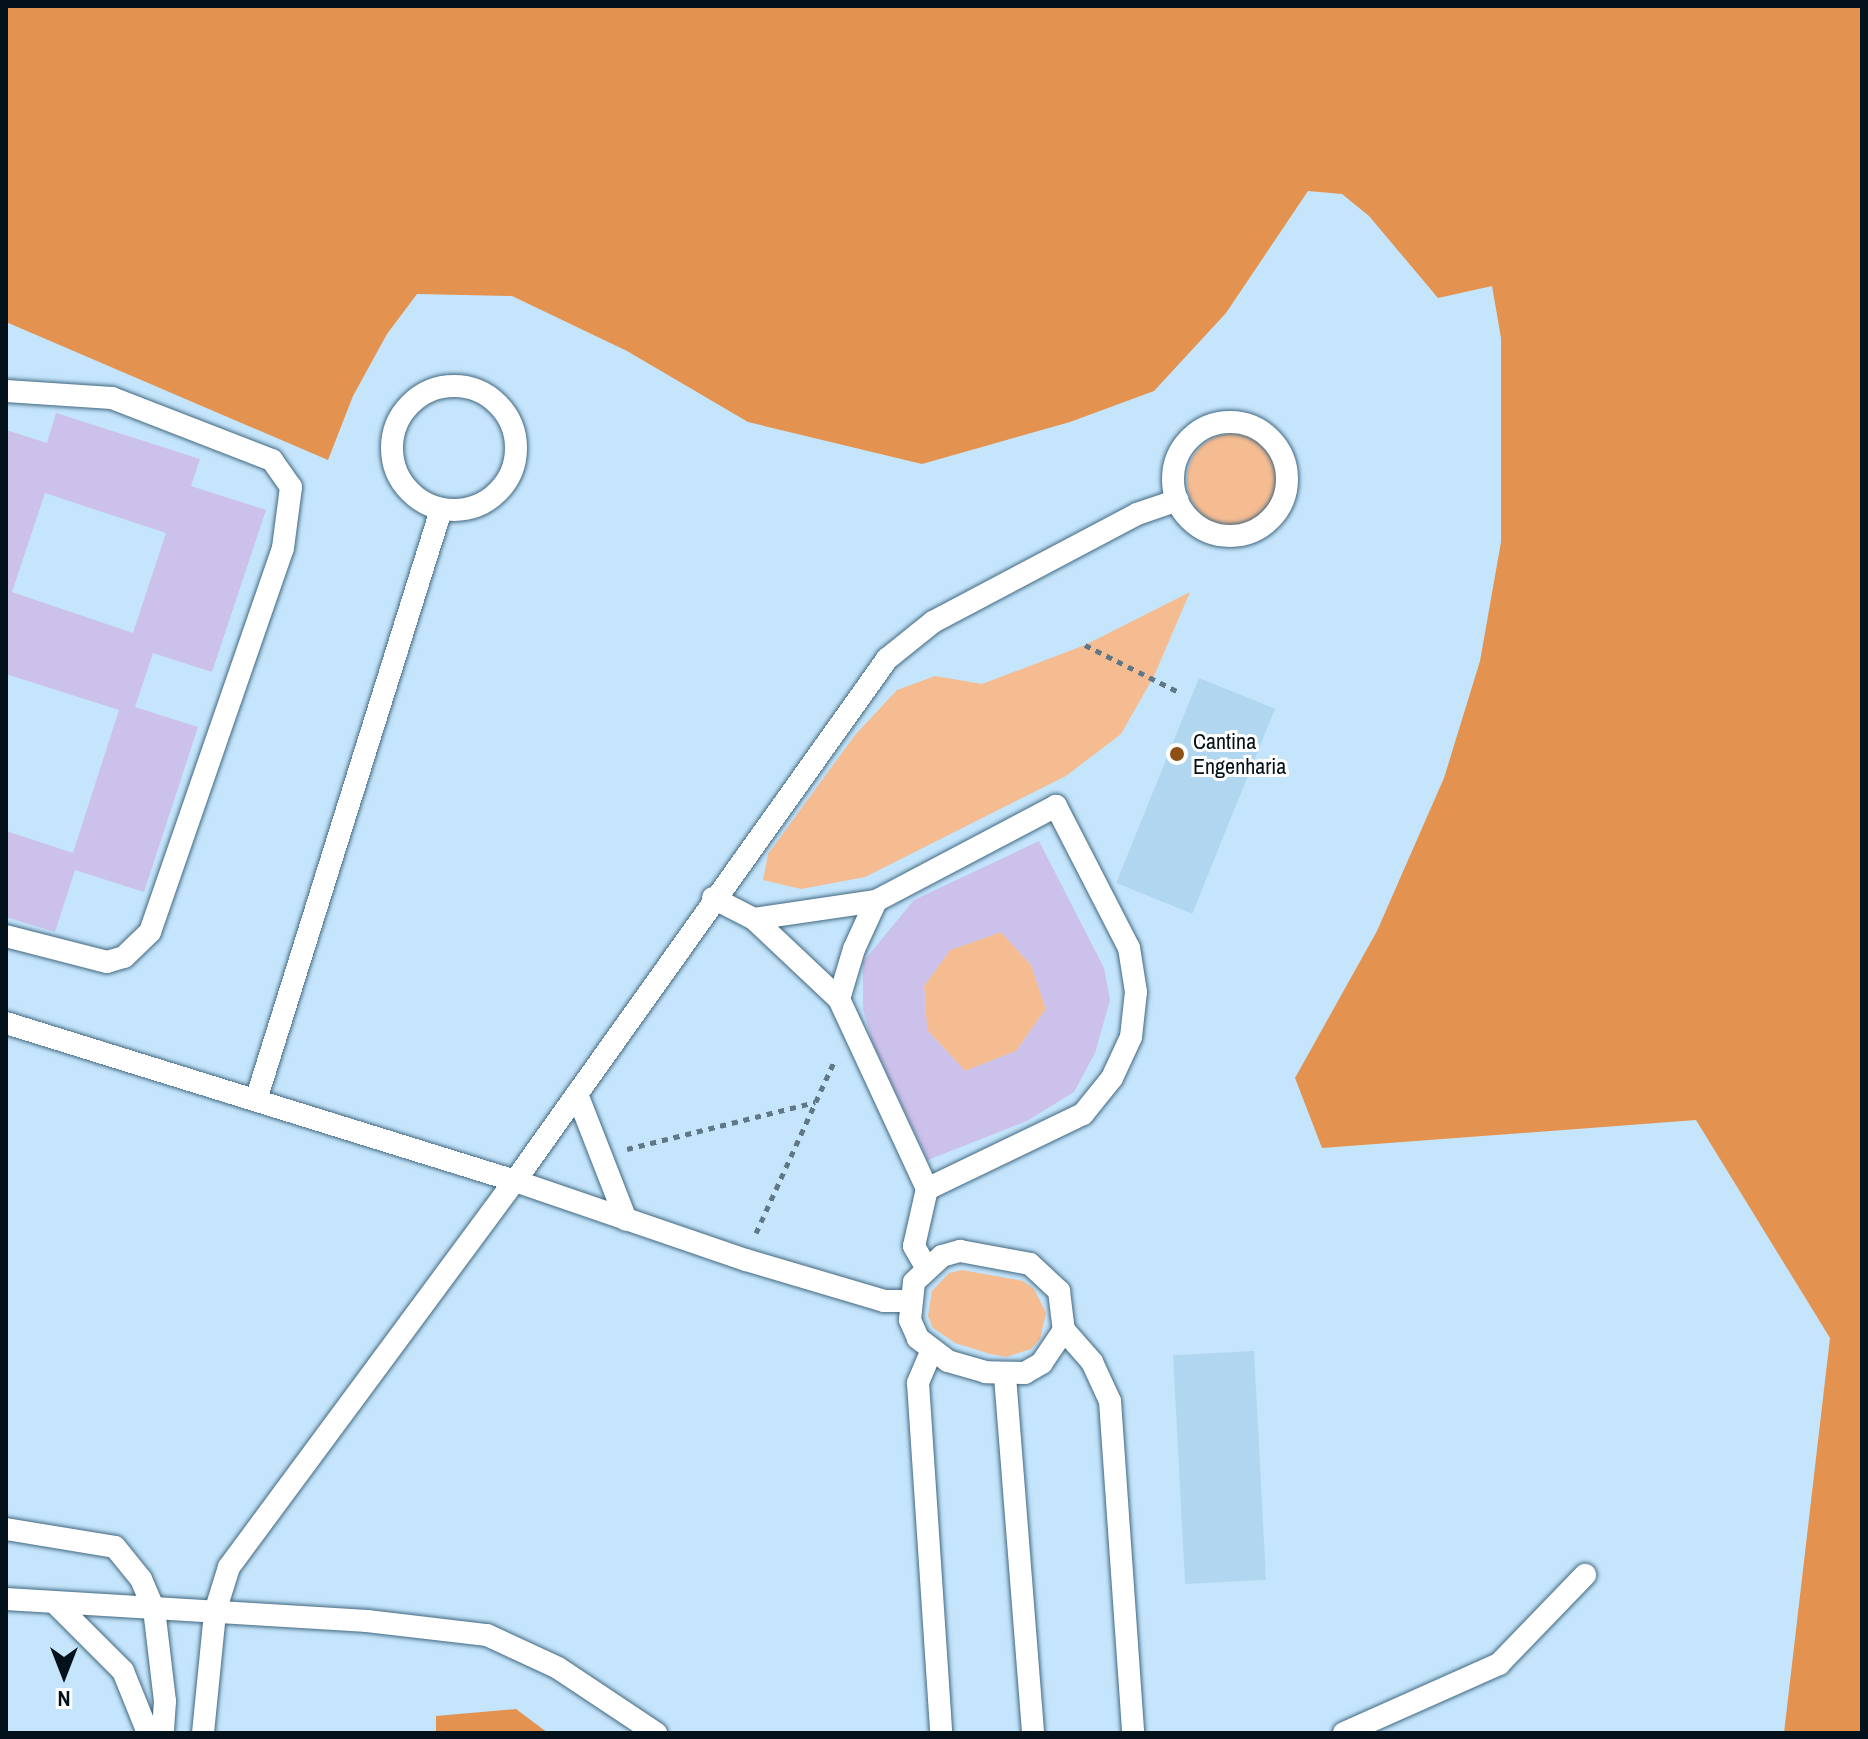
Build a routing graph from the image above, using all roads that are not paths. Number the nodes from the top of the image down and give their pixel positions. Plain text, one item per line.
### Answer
1 (6, 391) edge
2 (1178, 500) junction
3 (441, 510) junction
4 (713, 898) junction
5 (876, 901) junction
6 (754, 919) junction
7 (6, 936) edge
8 (839, 999) junction
9 (6, 1023) edge
10 (577, 1094) junction
11 (256, 1100) junction
12 (515, 1181) junction
13 (927, 1189) junction
14 (626, 1220) junction
15 (926, 1267) junction
16 (909, 1301) junction
17 (1064, 1330) junction
18 (931, 1352) junction
19 (1005, 1376) junction
20 (6, 1529) edge
21 (1585, 1575) dead end
22 (6, 1599) edge
23 (55, 1603) junction
24 (154, 1609) junction
25 (215, 1612) junction
26 (148, 1733) edge
27 (163, 1733) edge
28 (203, 1733) edge
29 (656, 1733) edge
30 (941, 1733) edge
31 (1033, 1733) edge
32 (1133, 1733) edge
33 (1344, 1733) edge

1 - 7 lane
2 - 2 lane
2 - 4 lane
3 - 3 lane
3 - 11 lane
4 - 6 lane
4 - 10 lane
5 - 6 lane
5 - 8 lane
5 - 13 lane
6 - 8 lane
8 - 13 lane
9 - 11 lane
10 - 12 lane
10 - 14 lane
11 - 12 lane
12 - 14 lane
12 - 25 lane
13 - 15 lane
14 - 16 lane
15 - 16 lane
15 - 17 lane
16 - 18 lane
17 - 19 lane
17 - 32 lane
18 - 19 lane
18 - 30 lane
19 - 31 lane
20 - 24 lane
21 - 33 lane
22 - 23 lane
23 - 24 lane
23 - 26 lane
24 - 25 lane
24 - 27 lane
25 - 28 lane
25 - 29 lane

